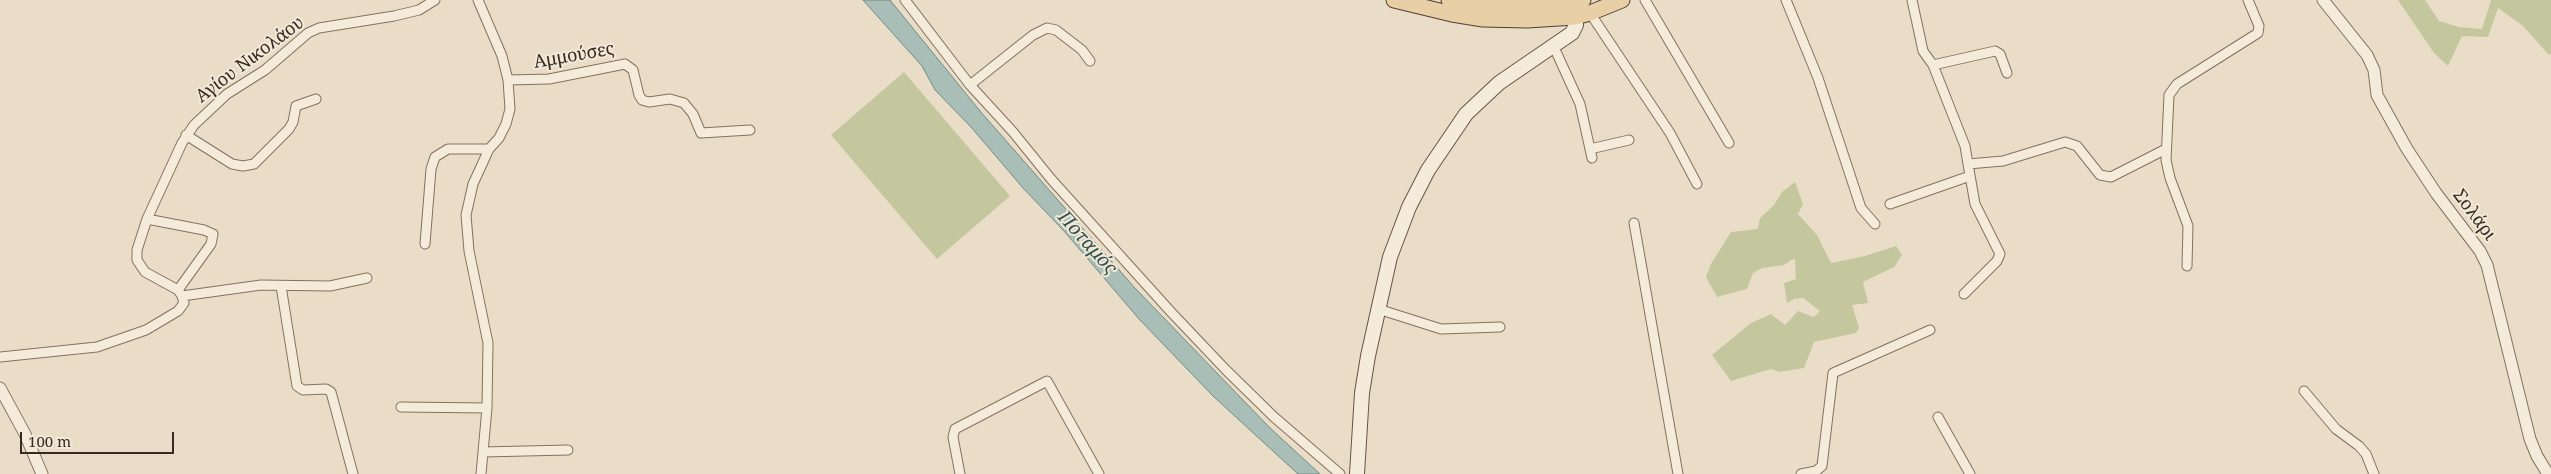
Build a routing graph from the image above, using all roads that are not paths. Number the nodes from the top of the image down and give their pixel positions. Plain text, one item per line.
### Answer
1 (435, 0) edge
2 (478, 0) edge
3 (905, 0) edge
4 (1394, 0) edge
5 (1449, 0) edge
6 (1622, 0) edge
7 (1645, 0) edge
8 (1786, 0) edge
9 (1912, 0) edge
10 (2248, 0) edge
11 (2323, 0) edge
12 (1575, 8) edge
13 (1553, 45) junction
14 (1090, 61) dead end
15 (1934, 65) junction
16 (2007, 73) dead end
17 (508, 80) junction
18 (970, 85) junction
19 (316, 99) dead end
20 (750, 130) dead end
21 (186, 135) junction
22 (1629, 140) dead end
23 (1730, 143) dead end
24 (2166, 148) junction
25 (489, 149) junction
26 (1968, 164) junction
27 (1970, 176) junction
28 (1697, 184) dead end
29 (1890, 204) dead end
30 (147, 219) junction
31 (1634, 222) dead end
32 (1874, 224) dead end
33 (425, 244) dead end
34 (2187, 266) dead end
35 (367, 278) dead end
36 (281, 286) junction
37 (180, 293) junction
38 (1964, 294) dead end
39 (1378, 310) junction
40 (1500, 327) dead end
41 (1930, 330) dead end
42 (0, 357) edge
43 (0, 388) edge
44 (2304, 391) dead end
45 (402, 407) dead end
46 (487, 408) junction
47 (1938, 417) dead end
48 (568, 450) dead end
49 (483, 452) junction
50 (42, 474) edge
51 (353, 474) edge
52 (481, 474) edge
53 (960, 474) edge
54 (1099, 474) edge
55 (1340, 474) edge
56 (1357, 474) edge
57 (1678, 474) edge
58 (1801, 474) edge
59 (1970, 474) edge
60 (2374, 474) edge
61 (2548, 474) edge

1 - 21 street, Αγίου Νικολάου
2 - 17 street
3 - 18 street
4 - 12 main road
5 - 12 main road
6 - 12 main road
7 - 23 street
8 - 32 street
9 - 15 street
10 - 24 street
11 - 61 street, Σολάρι
12 - 13 main road
12 - 28 street
13 - 22 street
13 - 39 main road
14 - 18 street
15 - 16 street
15 - 26 street
17 - 20 street, Αμμούσες
17 - 25 street
18 - 55 street
19 - 21 street
21 - 30 street, Αγίου Νικολάου
24 - 26 street
24 - 34 street
25 - 33 street
25 - 46 street
26 - 27 street
27 - 29 street
27 - 38 street
30 - 37 street, Αγίου Νικολάου
30 - 37 street
31 - 57 street
35 - 36 street
36 - 37 street
36 - 51 street
37 - 42 street
39 - 40 street
39 - 56 main road
41 - 58 street
43 - 50 street
44 - 60 street
45 - 46 street
46 - 49 street
47 - 59 street
48 - 49 street
49 - 52 street
53 - 54 street

